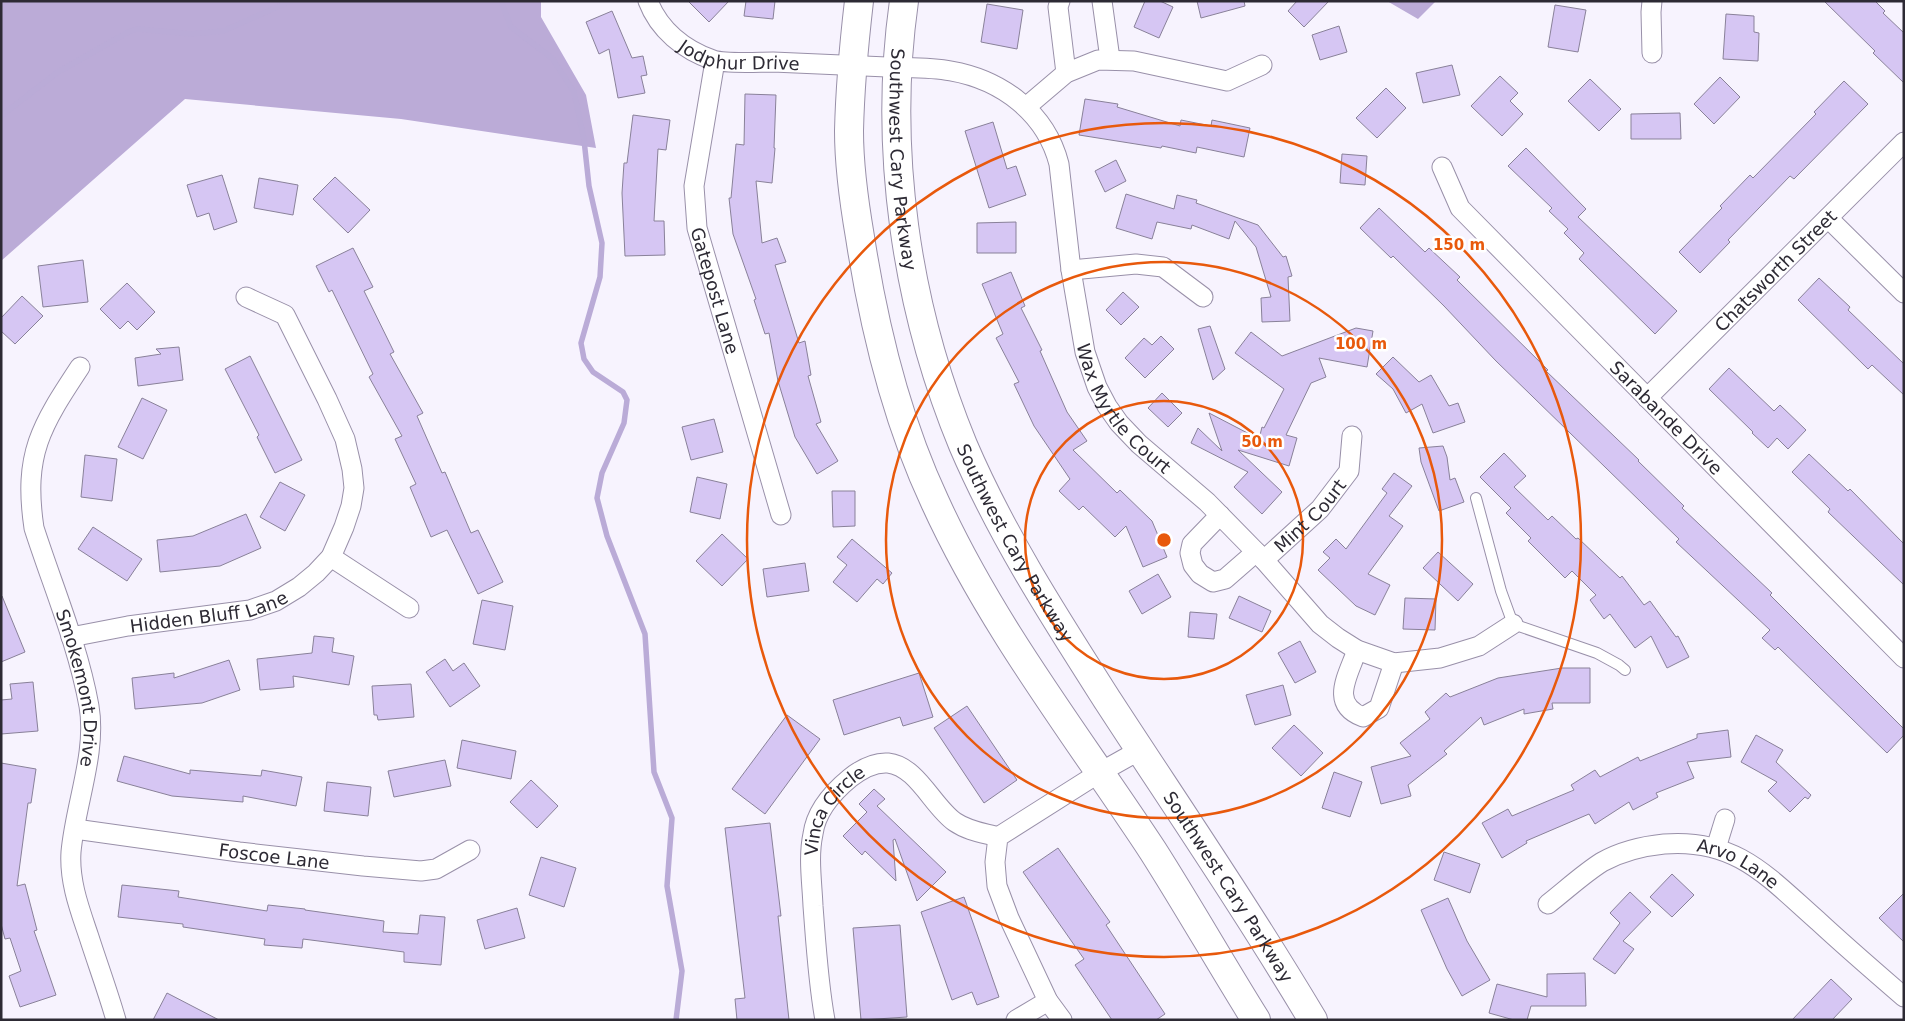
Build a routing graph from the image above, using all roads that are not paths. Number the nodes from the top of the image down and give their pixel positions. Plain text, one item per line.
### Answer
1 (648, 1) edge
2 (859, 1) edge
3 (904, 1) edge
4 (1060, 1) edge
5 (1102, 1) edge
6 (1652, 1) edge
7 (1652, 53) dead end
8 (1110, 60) junction
9 (715, 61) junction
10 (854, 65) junction
11 (1262, 65) dead end
12 (897, 67) junction
13 (1066, 73) junction
14 (1026, 107) junction
15 (1904, 142) edge
16 (1442, 167) dead end
17 (1828, 218) junction
18 (1071, 270) junction
19 (1904, 293) edge
20 (246, 297) dead end
21 (1203, 297) dead end
22 (80, 366) dead end
23 (1647, 398) junction
24 (1352, 436) dead end
25 (1476, 498) dead end
26 (782, 515) dead end
27 (1220, 515) junction
28 (1260, 556) junction
29 (331, 557) junction
30 (409, 608) dead end
31 (1513, 624) junction
32 (71, 637) junction
33 (1356, 650) junction
34 (1904, 658) edge
35 (1394, 663) junction
36 (1624, 670) dead end
37 (1140, 750) junction
38 (1099, 773) junction
39 (1725, 819) dead end
40 (76, 829) junction
41 (998, 836) junction
42 (1716, 848) junction
43 (470, 850) dead end
44 (1548, 904) dead end
45 (1904, 997) edge
46 (1048, 1001) junction
47 (116, 1020) edge
48 (825, 1020) edge
49 (1016, 1020) edge
50 (1062, 1020) edge
51 (1256, 1020) edge
52 (1313, 1020) edge

1 - 9 street, Jodphur Drive
2 - 10 main road
3 - 12 main road, Southwest Cary Parkway
4 - 13 street
5 - 8 street
6 - 7 street
8 - 11 street
8 - 13 street
9 - 10 street, Jodphur Drive
9 - 26 street, Gatepost Lane
10 - 12 street, Wax Myrtle Court
10 - 38 main road
12 - 14 street, Wax Myrtle Court
12 - 37 main road, Southwest Cary Parkway
13 - 14 street
14 - 18 street, Wax Myrtle Court
15 - 17 street, Chatsworth Street
16 - 23 street, Sarabande Drive
17 - 19 street
17 - 23 street, Chatsworth Street
18 - 21 street
18 - 27 street, Wax Myrtle Court
20 - 29 street, Hidden Bluff Lane
22 - 32 street, Smokemont Drive
23 - 34 street, Sarabande Drive
24 - 28 street, Mint Court
25 - 31 lane
27 - 28 street, Wax Myrtle Court
27 - 28 street, Mint Court
28 - 33 street, Wax Myrtle Court
29 - 30 street
29 - 32 street, Hidden Bluff Lane
31 - 35 street, Wax Myrtle Court
31 - 36 lane
32 - 40 street, Smokemont Drive
33 - 35 street, Wax Myrtle Court
33 - 35 street
37 - 38 street
37 - 52 main road, Southwest Cary Parkway
38 - 41 street
38 - 51 main road
39 - 42 street
40 - 43 street, Foscoe Lane
40 - 47 street, Smokemont Drive
41 - 46 street
41 - 48 street, Vinca Circle
42 - 44 street, Arvo Lane
42 - 45 street, Arvo Lane
46 - 49 street
46 - 50 street

